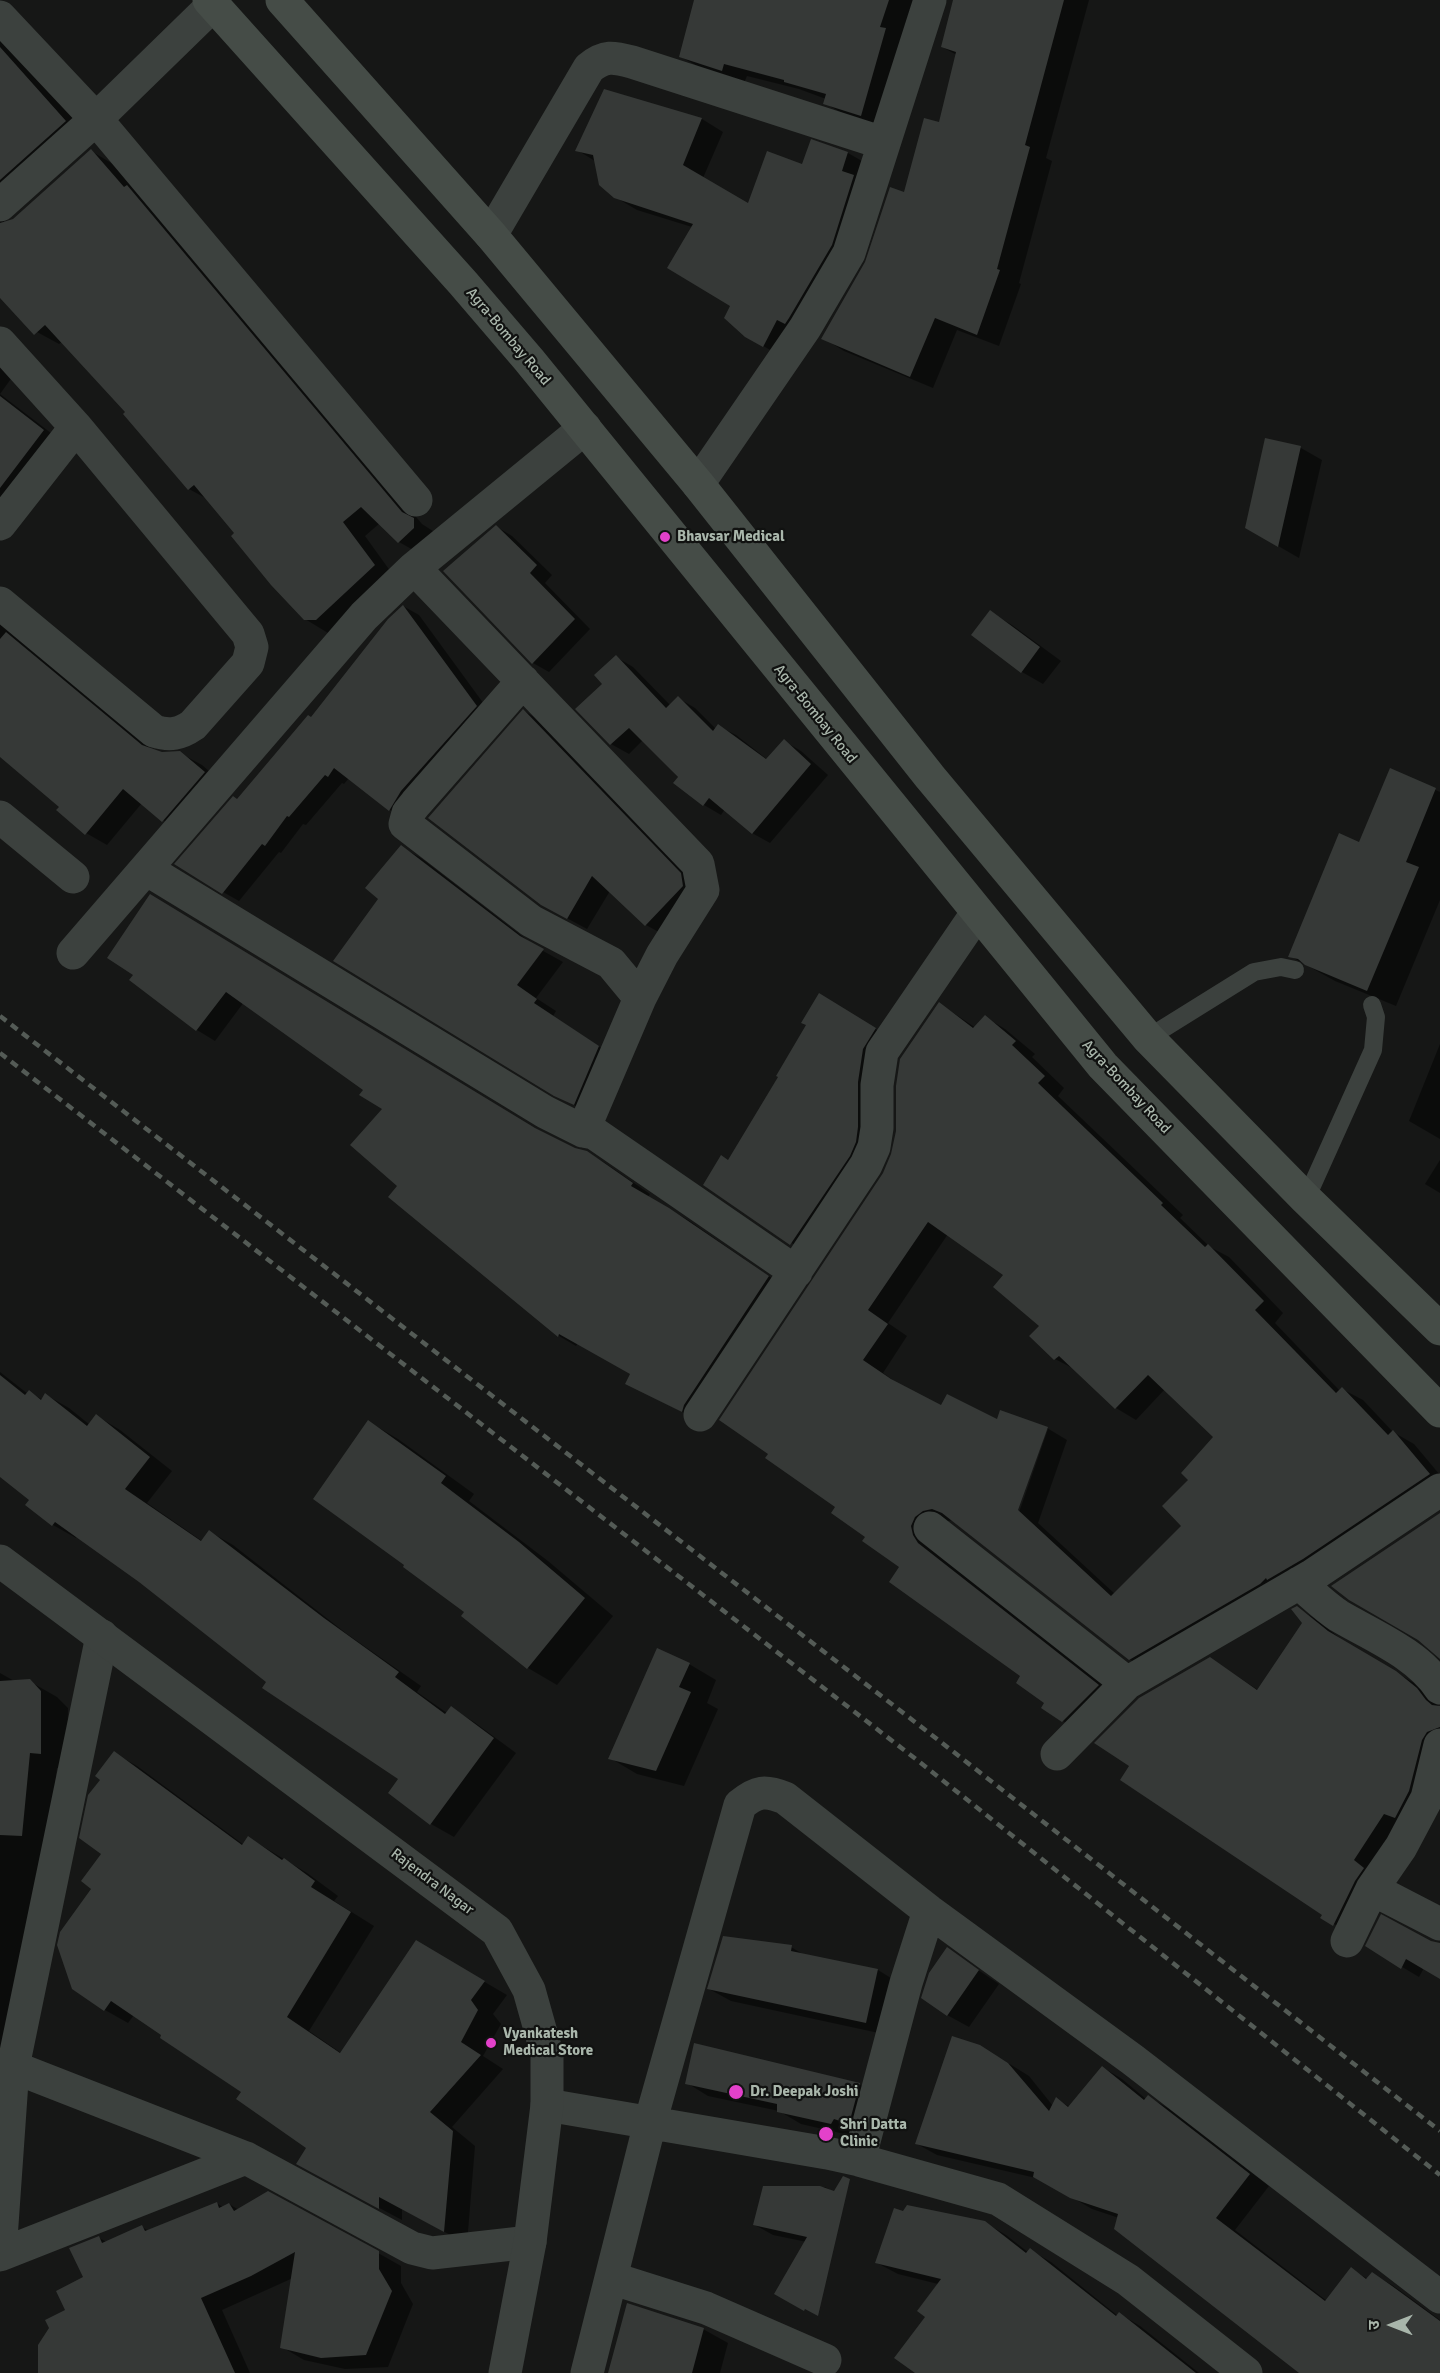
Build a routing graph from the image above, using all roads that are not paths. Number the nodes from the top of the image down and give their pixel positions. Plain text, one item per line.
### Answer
1 (282, 0) edge
2 (930, 0) edge
3 (211, 3) edge
4 (0, 17) edge
5 (96, 119) junction
6 (883, 143) junction
7 (0, 205) edge
8 (491, 235) junction
9 (0, 342) edge
10 (76, 427) junction
11 (585, 428) junction
12 (698, 484) junction
13 (416, 500) dead end
14 (0, 524) edge
15 (414, 568) junction
16 (0, 603) edge
17 (523, 681) junction
18 (0, 817) edge
19 (146, 869) junction
20 (74, 877) dead end
21 (977, 913) junction
22 (74, 953) dead end
23 (1295, 970) dead end
24 (640, 998) junction
25 (1372, 1005) dead end
26 (1148, 1038) junction
27 (583, 1131) junction
28 (1306, 1199) junction
29 (795, 1272) junction
30 (1440, 1329) edge
31 (1440, 1410) edge
32 (700, 1415) dead end
33 (1440, 1490) edge
34 (930, 1528) dead end
35 (0, 1561) edge
36 (1299, 1583) junction
37 (102, 1636) junction
38 (1127, 1683) junction
39 (1440, 1688) edge
40 (1440, 1744) edge
41 (1057, 1754) dead end
42 (1372, 1889) junction
43 (929, 1911) junction
44 (1440, 1924) edge
45 (1347, 1941) dead end
46 (7, 2071) edge
47 (547, 2104) junction
48 (650, 2123) junction
49 (246, 2158) junction
50 (859, 2160) junction
51 (530, 2242) junction
52 (0, 2254) edge
53 (611, 2278) junction
54 (1440, 2297) edge
55 (830, 2369) edge
56 (505, 2373) edge
57 (587, 2373) edge
58 (1246, 2373) edge

1 - 8 main road
2 - 6 street
3 - 5 street
3 - 11 main road, Agra-Bombay Road
4 - 5 street
5 - 7 street
5 - 13 street
6 - 8 street
6 - 12 street
8 - 12 main road
9 - 10 street
10 - 14 street
10 - 16 street
11 - 15 street
11 - 21 main road, Agra-Bombay Road
12 - 26 main road
15 - 17 street
15 - 19 street
17 - 24 street
17 - 24 street
18 - 20 street
19 - 22 street
19 - 27 street
21 - 29 street
21 - 31 main road, Agra-Bombay Road
23 - 26 lane
24 - 27 street
25 - 28 lane
26 - 28 main road
27 - 29 street
28 - 30 main road
29 - 32 street
33 - 36 street
34 - 38 street
35 - 37 street, Rajendra Nagar
36 - 38 street
36 - 39 street
37 - 46 street
37 - 47 street, Rajendra Nagar
38 - 41 street
40 - 42 street
42 - 44 street
42 - 45 street
43 - 48 street
43 - 50 street
43 - 54 street
46 - 49 street
46 - 52 street
47 - 48 street
47 - 51 street, Rajendra Nagar
48 - 50 street
48 - 53 street
49 - 51 street
49 - 52 street
50 - 58 street
51 - 56 street, Rajendra Nagar
53 - 55 street
53 - 57 street

